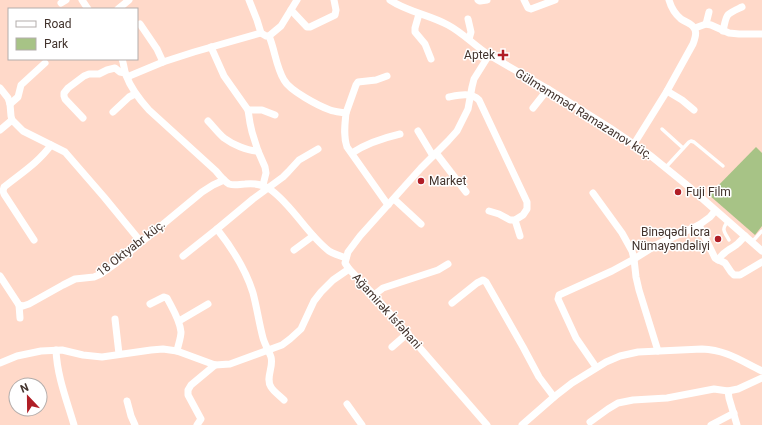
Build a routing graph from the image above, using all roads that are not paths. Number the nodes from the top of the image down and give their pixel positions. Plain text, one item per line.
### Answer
1 (130, 0) edge
2 (249, 0) edge
3 (297, 0) edge
4 (334, 0) edge
5 (390, 0) edge
6 (478, 0) edge
7 (487, 0) edge
8 (524, 0) edge
9 (555, 0) edge
10 (669, 0) edge
11 (742, 7) dead end
12 (119, 8) edge
13 (291, 10) junction
14 (709, 12) dead end
15 (420, 14) junction
16 (468, 19) dead end
17 (140, 24) dead end
18 (706, 24) junction
19 (695, 28) junction
20 (722, 31) junction
21 (261, 33) junction
22 (762, 34) edge
23 (269, 36) junction
24 (469, 39) junction
25 (211, 47) junction
26 (489, 55) junction
27 (431, 58) dead end
28 (122, 60) edge
29 (163, 62) junction
30 (45, 63) dead end
31 (126, 75) junction
32 (387, 76) dead end
33 (0, 88) edge
34 (548, 89) junction
35 (667, 91) junction
36 (135, 94) junction
37 (471, 95) junction
38 (449, 97) dead end
39 (10, 104) junction
40 (532, 108) dead end
41 (248, 110) junction
42 (694, 110) dead end
43 (113, 112) dead end
44 (346, 113) junction
45 (275, 115) dead end
46 (83, 118) dead end
47 (12, 120) junction
48 (208, 121) dead end
49 (662, 129) dead end
50 (0, 130) edge
51 (418, 131) dead end
52 (400, 134) dead end
53 (634, 144) junction
54 (51, 145) junction
55 (683, 148) junction
56 (318, 149) dead end
57 (258, 150) junction
58 (352, 153) junction
59 (435, 154) junction
60 (723, 166) dead end
61 (666, 167) junction
62 (224, 180) junction
63 (266, 187) junction
64 (466, 192) dead end
65 (593, 194) dead end
66 (394, 198) junction
67 (388, 205) junction
68 (489, 211) dead end
69 (715, 211) junction
70 (515, 220) junction
71 (728, 221) junction
72 (421, 224) dead end
73 (699, 225) junction
74 (217, 229) junction
75 (762, 231) edge
76 (312, 236) junction
77 (520, 236) dead end
78 (744, 236) junction
79 (34, 240) dead end
80 (729, 240) dead end
81 (141, 242) junction
82 (752, 242) junction
83 (294, 250) dead end
84 (762, 251) edge
85 (183, 256) dead end
86 (346, 258) junction
87 (634, 259) junction
88 (718, 260) junction
89 (762, 262) edge
90 (448, 264) dead end
91 (348, 269) junction
92 (0, 276) edge
93 (374, 294) junction
94 (452, 303) dead end
95 (150, 304) dead end
96 (208, 304) dead end
97 (19, 305) junction
98 (20, 318) dead end
99 (115, 320) dead end
100 (179, 321) junction
101 (408, 333) junction
102 (392, 347) dead end
103 (56, 350) junction
104 (268, 350) junction
105 (658, 351) junction
106 (177, 352) junction
107 (119, 354) junction
108 (0, 364) edge
109 (215, 365) junction
110 (596, 367) junction
111 (762, 371) edge
112 (762, 378) edge
113 (728, 391) junction
114 (554, 397) junction
115 (284, 400) dead end
116 (127, 401) dead end
117 (347, 404) dead end
118 (734, 413) junction
119 (590, 422) dead end
120 (74, 425) edge
121 (135, 425) edge
122 (197, 425) edge
123 (362, 425) edge
124 (487, 425) edge
125 (522, 425) edge
126 (711, 425) edge
127 (738, 425) edge

1 - 12 street
2 - 21 street
3 - 13 street
4 - 13 street
5 - 15 street, Gülməmməd Ramazanov küç.
6 - 7 street
8 - 9 street
10 - 19 street
11 - 20 street
13 - 23 street
14 - 18 street
15 - 24 street, Gülməmməd Ramazanov küç.
15 - 27 street
16 - 24 street
17 - 29 street
18 - 19 street
18 - 20 street
19 - 35 street
20 - 22 street
21 - 23 street
21 - 25 street
23 - 44 street
24 - 26 street, Gülməmməd Ramazanov küç.
25 - 29 street
25 - 41 street
26 - 34 street, Gülməmməd Ramazanov küç.
26 - 37 street
28 - 31 street
29 - 31 street
30 - 39 street
31 - 36 street
31 - 46 street
32 - 44 street
33 - 39 street
34 - 40 street
34 - 53 street, Gülməmməd Ramazanov küç.
35 - 42 street
35 - 53 street
36 - 43 street
36 - 62 street
37 - 38 street
37 - 59 street
37 - 70 street
39 - 47 street
41 - 45 street
41 - 57 street
44 - 58 street
47 - 50 street
47 - 54 street
48 - 57 street
49 - 55 lane
51 - 59 street
52 - 58 street
53 - 61 street, Gülməmməd Ramazanov küç.
54 - 79 street
54 - 81 street
55 - 60 lane
55 - 61 lane
56 - 63 street
57 - 63 street
58 - 67 street
59 - 64 street
59 - 66 street
61 - 69 street, Gülməmməd Ramazanov küç.
62 - 63 street
62 - 81 street, 18 Oktyabr küç.
63 - 74 street
63 - 76 street
65 - 87 street
66 - 67 street
66 - 72 street
67 - 86 street
68 - 70 street
69 - 71 street, Gülməmməd Ramazanov küç.
69 - 73 street
70 - 77 street
71 - 78 street, Gülməmməd Ramazanov küç.
71 - 80 lane
73 - 87 street
73 - 88 street
74 - 85 street
74 - 104 street
75 - 82 lane
76 - 83 street
76 - 86 street
78 - 82 street, Gülməmməd Ramazanov küç.
78 - 88 street
81 - 97 street, 18 Oktyabr küç.
82 - 84 street, Gülməmməd Ramazanov küç.
86 - 91 street, Ağamirək İsfəhani
87 - 105 street
87 - 110 street
88 - 89 street
90 - 93 street
91 - 93 street, Ağamirək İsfəhani
91 - 104 street
92 - 97 street
93 - 101 street, Ağamirək İsfəhani
94 - 114 street
95 - 100 street
96 - 100 street
97 - 98 street
99 - 107 street
100 - 106 street
101 - 102 street
101 - 124 street, Ağamirək İsfəhani
103 - 107 street
103 - 108 street
103 - 120 street
104 - 109 street
104 - 115 street
105 - 110 street
105 - 111 street
106 - 107 street
106 - 109 street
109 - 122 street
110 - 114 street
112 - 113 street
113 - 118 street
113 - 119 street
114 - 125 street
116 - 121 street
117 - 123 street
118 - 126 street
118 - 127 street

